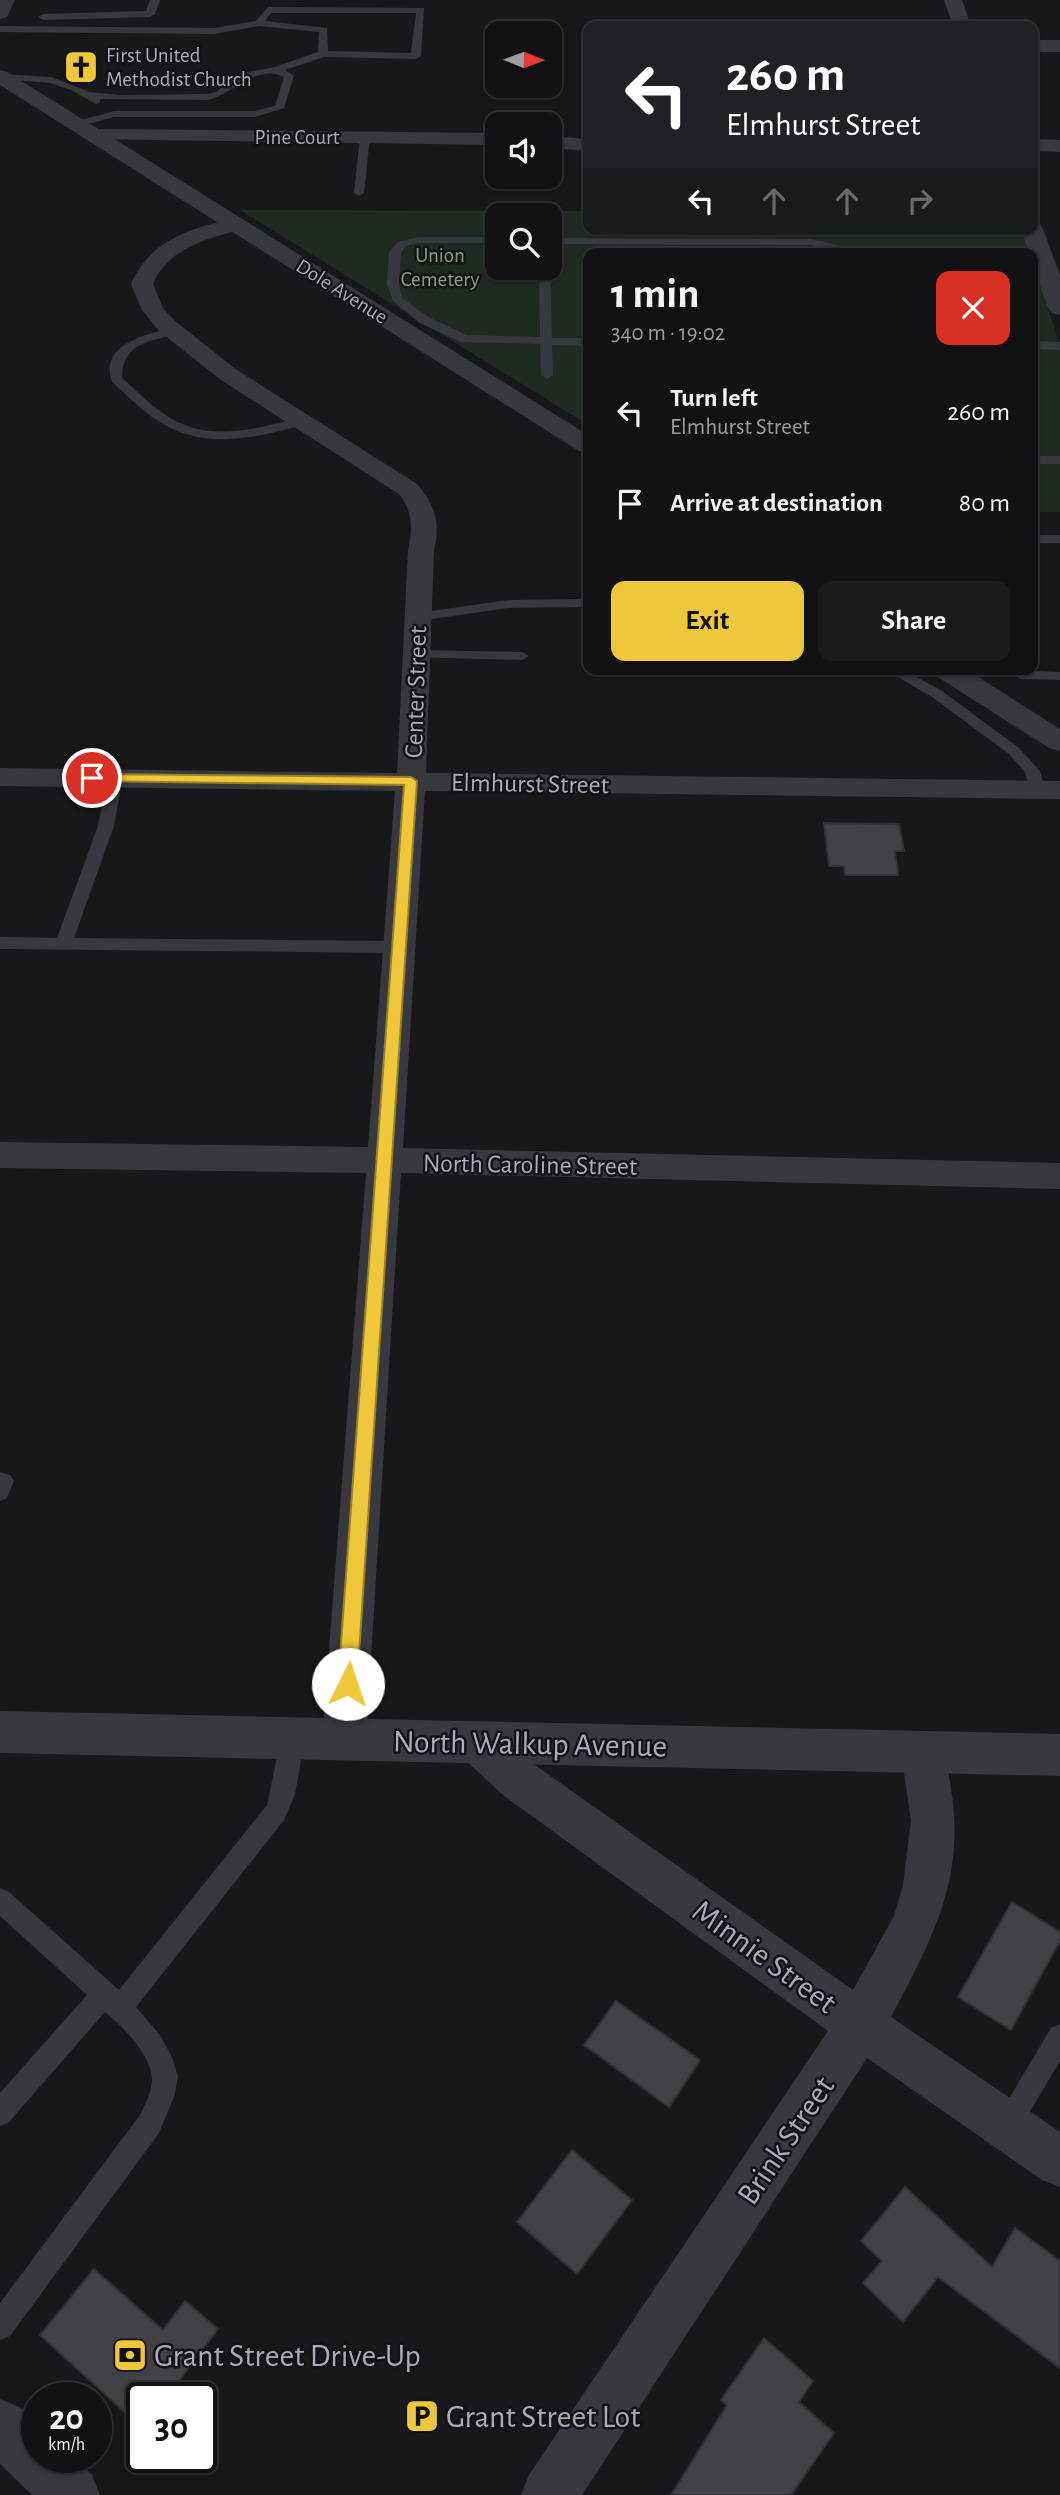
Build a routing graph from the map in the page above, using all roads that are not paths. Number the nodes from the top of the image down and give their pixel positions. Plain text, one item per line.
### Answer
1 (118, 0) edge
2 (155, 0) edge
3 (953, 0) edge
4 (112, 16) junction
5 (25, 17) dead end
6 (960, 21) edge
7 (259, 23) junction
8 (0, 29) edge
9 (1038, 46) edge
10 (1060, 46) edge
11 (323, 54) junction
12 (277, 70) junction
13 (1, 76) edge
14 (89, 95) junction
15 (114, 114) junction
16 (88, 130) junction
17 (365, 137) junction
18 (485, 139) edge
19 (562, 143) edge
20 (583, 145) edge
21 (1038, 145) edge
22 (1060, 146) edge
23 (359, 193) dead end
24 (235, 224) junction
25 (1035, 235) edge
26 (485, 240) edge
27 (562, 242) edge
28 (689, 247) edge
29 (833, 248) edge
30 (1053, 268) edge
31 (545, 280) edge
32 (1060, 308) edge
33 (174, 331) junction
34 (547, 342) junction
35 (583, 342) edge
36 (1038, 345) edge
37 (1060, 346) edge
38 (547, 375) dead end
39 (302, 421) junction
40 (583, 443) edge
41 (1038, 460) edge
42 (1060, 460) edge
43 (1038, 539) edge
44 (1060, 539) edge
45 (583, 603) edge
46 (418, 617) junction
47 (416, 653) junction
48 (522, 656) dead end
49 (902, 675) edge
50 (954, 675) edge
51 (1021, 675) edge
52 (1060, 676) edge
53 (1060, 742) edge
54 (0, 777) edge
55 (115, 778) junction
56 (411, 781) junction
57 (1049, 790) edge
58 (0, 943) edge
59 (63, 944) junction
60 (400, 947) junction
61 (0, 1155) edge
62 (385, 1160) junction
63 (1060, 1176) edge
64 (0, 1481) edge
65 (0, 1492) edge
66 (0, 1732) edge
67 (293, 1738) junction
68 (344, 1739) junction
69 (477, 1742) junction
70 (923, 1752) junction
71 (1060, 1755) edge
72 (0, 1899) edge
73 (112, 2001) junction
74 (861, 2025) junction
75 (1060, 2037) edge
76 (0, 2113) edge
77 (1007, 2126) junction
78 (1060, 2162) edge
79 (0, 2326) edge
80 (0, 2426) edge
81 (72, 2495) edge
82 (549, 2495) edge

1 - 4 lane
2 - 4 lane
3 - 6 street
4 - 5 lane
7 - 8 lane
7 - 11 lane
7 - 11 lane
9 - 10 street
11 - 12 lane
12 - 14 lane
12 - 15 lane
13 - 14 lane
13 - 16 street, Dole Avenue
14 - 15 lane
15 - 16 lane
16 - 17 street, Pine Court
16 - 24 street, Dole Avenue
17 - 18 street, Pine Court
17 - 23 lane
19 - 20 street
21 - 22 street
24 - 33 street, Center Street
24 - 40 street, Dole Avenue
25 - 30 street
26 - 34 lane
27 - 28 lane
28 - 29 lane
30 - 32 street
31 - 34 lane
33 - 39 street, Center Street
33 - 39 lane
34 - 35 lane
34 - 38 lane
36 - 37 lane
39 - 46 street, Center Street
41 - 42 lane
43 - 44 lane
45 - 46 lane
46 - 47 street, Center Street
47 - 48 lane
47 - 56 street, Center Street
49 - 57 lane
50 - 53 street
51 - 52 lane
54 - 55 street, Elmhurst Street
55 - 56 street, Elmhurst Street
55 - 59 lane
56 - 57 street, Elmhurst Street
56 - 60 street, Center Street
58 - 59 lane
59 - 60 lane
60 - 62 street, Center Street
61 - 62 street, North Caroline Street
62 - 63 street, North Caroline Street
62 - 68 street, Center Street
64 - 65 lane
66 - 67 street, North Walkup Avenue
67 - 68 street, North Walkup Avenue
67 - 73 lane
68 - 69 street, North Walkup Avenue
69 - 70 street, North Walkup Avenue
69 - 74 street, Minnie Street
70 - 71 street, North Walkup Avenue
70 - 74 street, Brink Street
72 - 73 lane
73 - 76 lane
73 - 79 lane
74 - 77 street, Minnie Street
74 - 82 street, Brink Street
75 - 77 lane
77 - 78 street, Minnie Street
80 - 81 street

